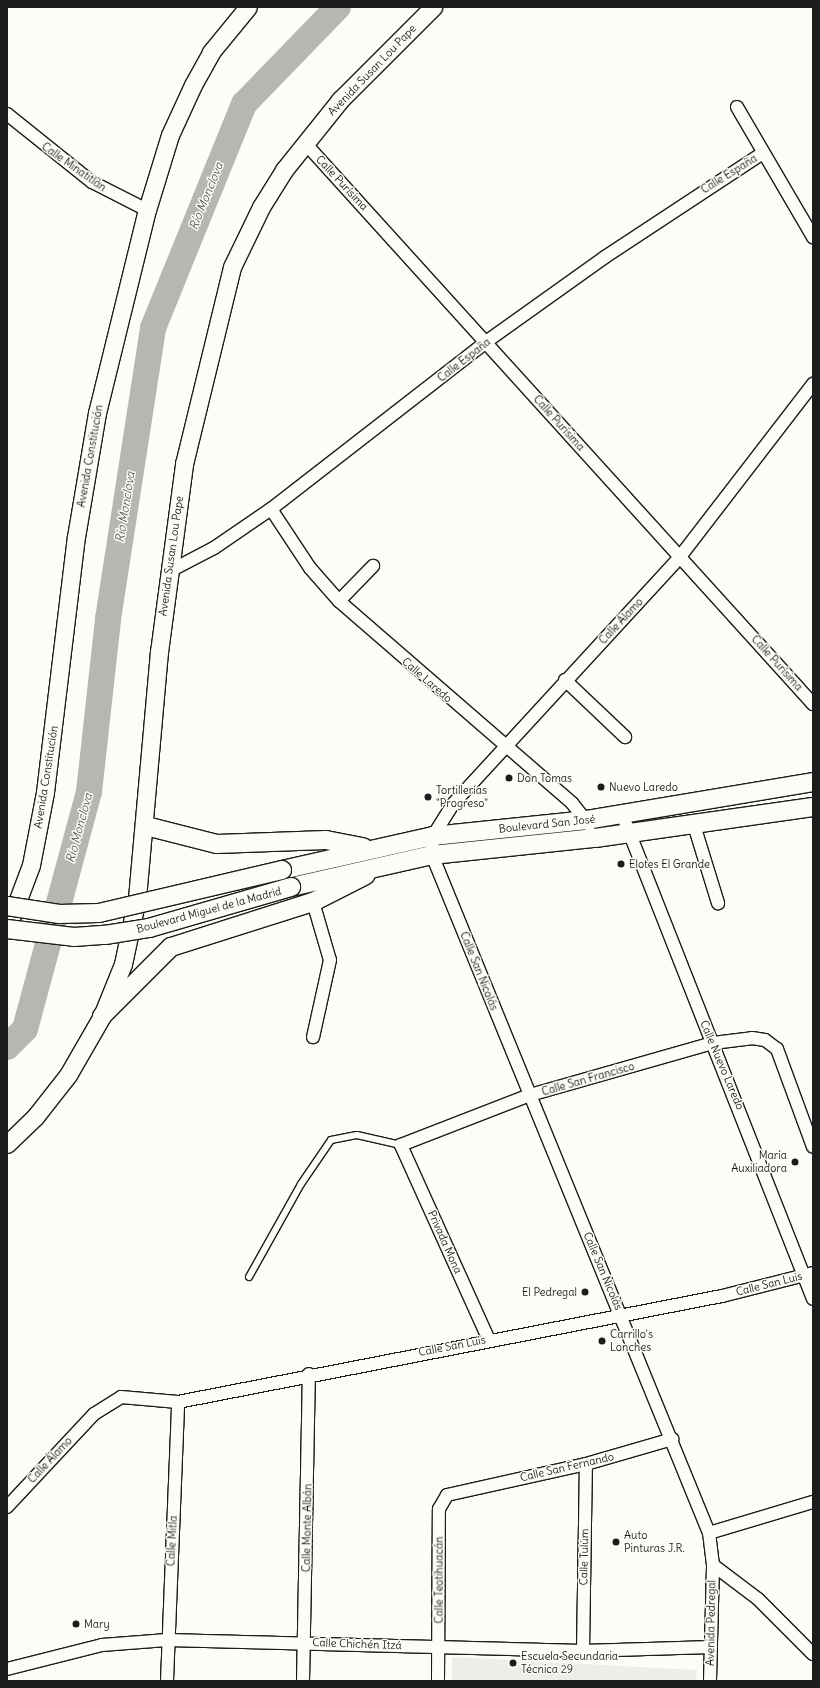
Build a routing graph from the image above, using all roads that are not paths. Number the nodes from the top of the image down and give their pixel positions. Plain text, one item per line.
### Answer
1 (248, 7) edge
2 (433, 7) edge
3 (737, 107) dead end
4 (7, 114) edge
5 (305, 143) junction
6 (763, 153) junction
7 (147, 210) junction
8 (813, 237) edge
9 (486, 342) junction
10 (813, 384) edge
11 (271, 509) junction
12 (679, 558) junction
13 (373, 566) dead end
14 (168, 572) junction
15 (339, 600) junction
16 (565, 680) junction
17 (813, 704) edge
18 (625, 737) dead end
19 (505, 745) junction
20 (813, 782) edge
21 (764, 793) junction
22 (812, 806) edge
23 (622, 814) junction
24 (587, 820) junction
25 (694, 825) junction
26 (146, 826) junction
27 (629, 832) junction
28 (433, 836) junction
29 (595, 838) junction
30 (368, 848) junction
31 (432, 855) junction
32 (380, 866) junction
33 (282, 870) joint
34 (291, 887) joint
35 (313, 902) junction
36 (718, 903) dead end
37 (7, 906) edge
38 (7, 929) edge
39 (102, 1016) junction
40 (313, 1037) dead end
41 (713, 1043) junction
42 (530, 1096) junction
43 (7, 1144) edge
44 (401, 1145) junction
45 (813, 1147) edge
46 (808, 1274) edge
47 (249, 1277) dead end
48 (813, 1299) edge
49 (622, 1316) junction
50 (488, 1338) junction
51 (309, 1374) junction
52 (178, 1402) junction
53 (94, 1414) joint
54 (672, 1439) junction
55 (586, 1464) junction
56 (460, 1490) joint
57 (813, 1502) edge
58 (7, 1507) edge
59 (709, 1533) junction
60 (713, 1565) junction
61 (167, 1640) junction
62 (305, 1642) junction
63 (438, 1646) junction
64 (711, 1647) junction
65 (583, 1651) junction
66 (813, 1654) edge
67 (7, 1669) edge
68 (167, 1681) edge
69 (303, 1681) edge
70 (438, 1681) edge
71 (710, 1681) edge

1 - 7 main road, Avenida Constitución
2 - 5 main road, Avenida Susan Lou Pape
3 - 6 street
4 - 7 street, Calle Minatitlán
5 - 9 street, Calle Purísima
5 - 14 main road, Avenida Susan Lou Pape
6 - 8 street
6 - 9 street, Calle España
7 - 38 main road, Avenida Constitución
9 - 11 street, Calle España
9 - 12 street, Calle Purísima
10 - 12 street, Calle Álamo
11 - 14 street, Calle España
11 - 15 street, Calle Laredo
12 - 16 street, Calle Álamo
12 - 17 street, Calle Purísima
13 - 15 street
14 - 26 main road, Avenida Susan Lou Pape
15 - 19 street, Calle Laredo
16 - 18 street
16 - 19 street, Calle Álamo
19 - 24 street, Calle Laredo
19 - 28 street, Calle Álamo
20 - 21 main road, Boulevard San José
21 - 22 main road
21 - 23 main road, Boulevard San José
22 - 25 main road, Boulevard San José
23 - 24 main road, Boulevard San José
23 - 27 street, Calle Nuevo Laredo
24 - 28 main road, Boulevard San José
24 - 29 street, Calle Laredo
25 - 27 main road, Boulevard San José
25 - 36 street
26 - 30 main road
26 - 39 main road, Avenida Susan Lou Pape
27 - 29 main road, Boulevard San José
27 - 41 street, Calle Nuevo Laredo
28 - 30 main road, Boulevard San José
28 - 31 street, Calle Álamo
29 - 31 main road, Boulevard San José
30 - 33 main road, Boulevard San José
31 - 32 main road, Boulevard San José
31 - 42 street, Calle San Nicolás
32 - 34 main road, Boulevard San José
32 - 35 main road
33 - 37 main road, Boulevard Miguel de la Madrid, bridge
34 - 38 main road, Boulevard Miguel de la Madrid, bridge
35 - 39 main road
35 - 40 street
39 - 43 main road, Avenida Susan Lou Pape
41 - 42 street, Calle San Francisco
41 - 45 street, Calle San Francisco
41 - 46 street, Calle Nuevo Laredo
42 - 44 street, Calle San Francisco
42 - 49 street, Calle San Nicolás
44 - 47 lane
44 - 50 street, Privada Mona
46 - 48 street, Calle Nuevo Laredo
46 - 49 street, Calle San Luis
49 - 50 street, Calle San Luis
49 - 54 street, Calle San Nicolás
50 - 51 street, Calle San Luis
51 - 52 street, Calle San Luis
51 - 62 street, Calle Monte Albán
52 - 53 street, Calle San Luis
52 - 61 street, Calle Mitla
53 - 58 street, Calle Álamo
54 - 55 street, Calle San Fernando
54 - 59 street, Calle San Nicolás
55 - 56 street, Calle San Fernando
55 - 65 street, Calle Tulúm
56 - 63 street, Calle Teotihuacán
57 - 59 street
59 - 60 street, Calle San Nicolás
60 - 64 street, Avenida Pedregal
60 - 66 street
61 - 62 street, Calle Chichén Itzá
61 - 67 street, Calle Chichén Itzá
61 - 68 street, Calle Mitla
62 - 63 street, Calle Chichén Itzá
62 - 69 street, Calle Monte Albán
63 - 65 street, Calle Chichén Itzá
63 - 70 street, Calle Teotihuacán
64 - 65 street, Calle Chichén Itzá
64 - 71 street, Avenida Pedregal

